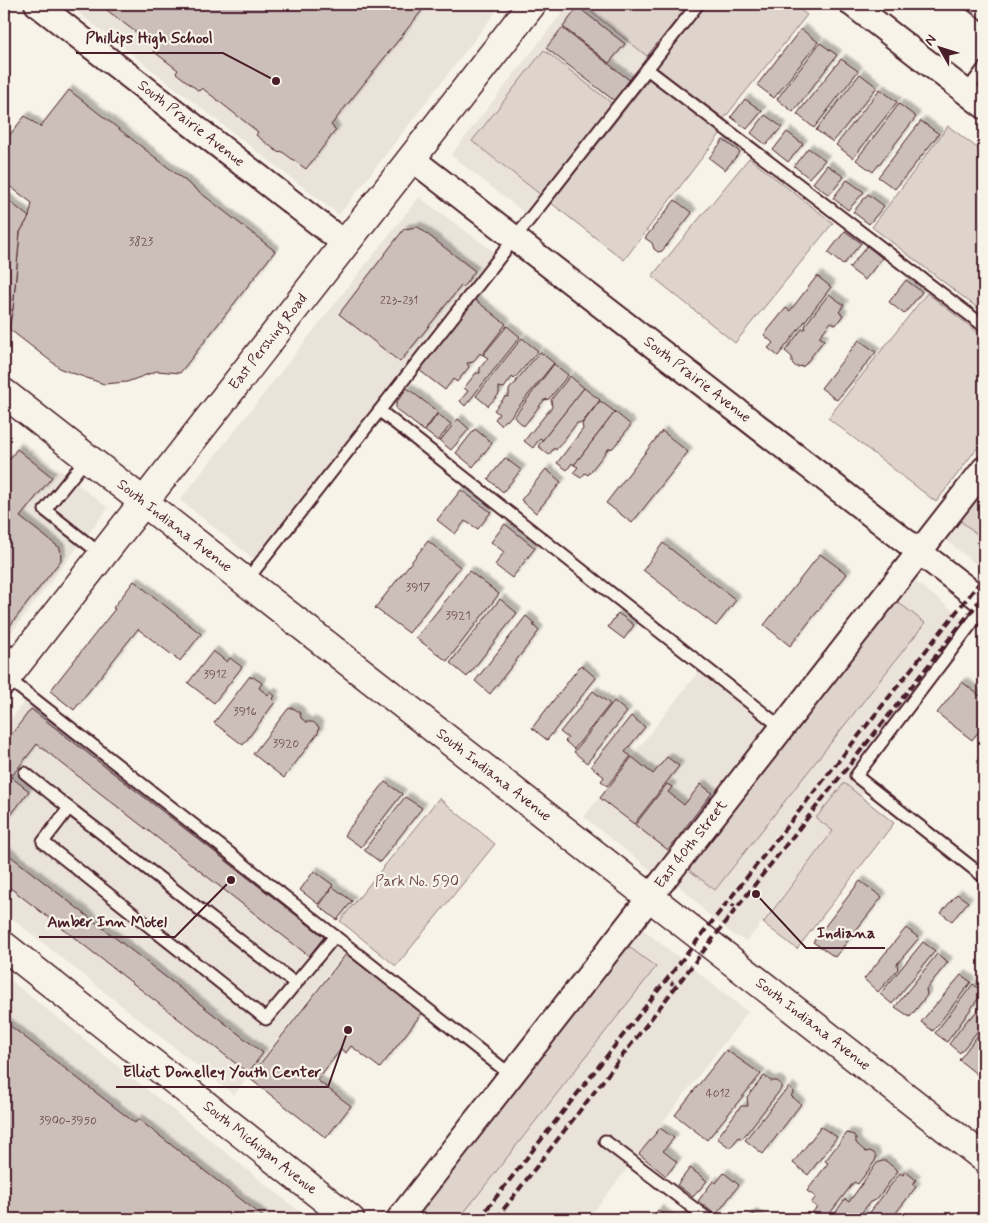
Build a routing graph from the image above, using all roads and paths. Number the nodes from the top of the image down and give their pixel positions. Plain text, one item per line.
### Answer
1 (37, 4) edge
2 (532, 4) edge
3 (698, 4) edge
4 (852, 4) edge
5 (971, 4) edge
6 (984, 14) edge
7 (984, 68) edge
8 (647, 69) junction
9 (975, 99) edge
10 (411, 158) junction
11 (515, 238) junction
12 (344, 243) junction
13 (984, 326) edge
14 (4, 393) edge
15 (380, 411) junction
16 (87, 458) junction
17 (984, 469) edge
18 (144, 503) junction
19 (920, 552) junction
20 (102, 555) junction
21 (246, 582) junction
22 (984, 602) edge
23 (984, 607) edge
24 (8, 667) edge
25 (782, 728) junction
26 (24, 773) dead end
27 (69, 808) junction
28 (984, 877) edge
29 (650, 898) junction
30 (736, 901) dead end
31 (732, 907) dead end
32 (335, 936) junction
33 (4, 946) edge
34 (675, 979) dead end
35 (296, 984) junction
36 (671, 985) dead end
37 (512, 1075) junction
38 (605, 1141) dead end
39 (984, 1158) edge
40 (350, 1219) edge
41 (399, 1219) edge
42 (708, 1219) edge

1 - 12 street, South Prairie Avenue
2 - 10 street, East Pershing Road
3 - 8 lane
4 - 9 street
5 - 6 lane
7 - 9 lane
8 - 11 lane
8 - 13 lane
10 - 11 street, South Prairie Avenue
10 - 12 street, East Pershing Road
11 - 15 lane
11 - 19 street, South Prairie Avenue
12 - 18 street, East Pershing Road
14 - 16 street, South Indiana Avenue
15 - 21 lane
15 - 25 lane
16 - 18 street, South Indiana Avenue
16 - 20 lane
17 - 19 street, East 40th Street
18 - 20 street, East Pershing Road
18 - 21 street, South Indiana Avenue
19 - 22 street, South Prairie Avenue
19 - 25 street, East 40th Street
20 - 24 street, East Pershing Road
21 - 29 street, South Indiana Avenue
23 - 28 lane
24 - 32 lane
25 - 29 street, East 40th Street
26 - 27 lane
27 - 35 lane
27 - 35 lane
29 - 37 street, East 40th Street
29 - 39 street, South Indiana Avenue
30 - 31 path
32 - 35 lane
32 - 37 lane
33 - 40 street, South Michigan Avenue
34 - 36 path
37 - 41 street, East 40th Street
38 - 42 lane

